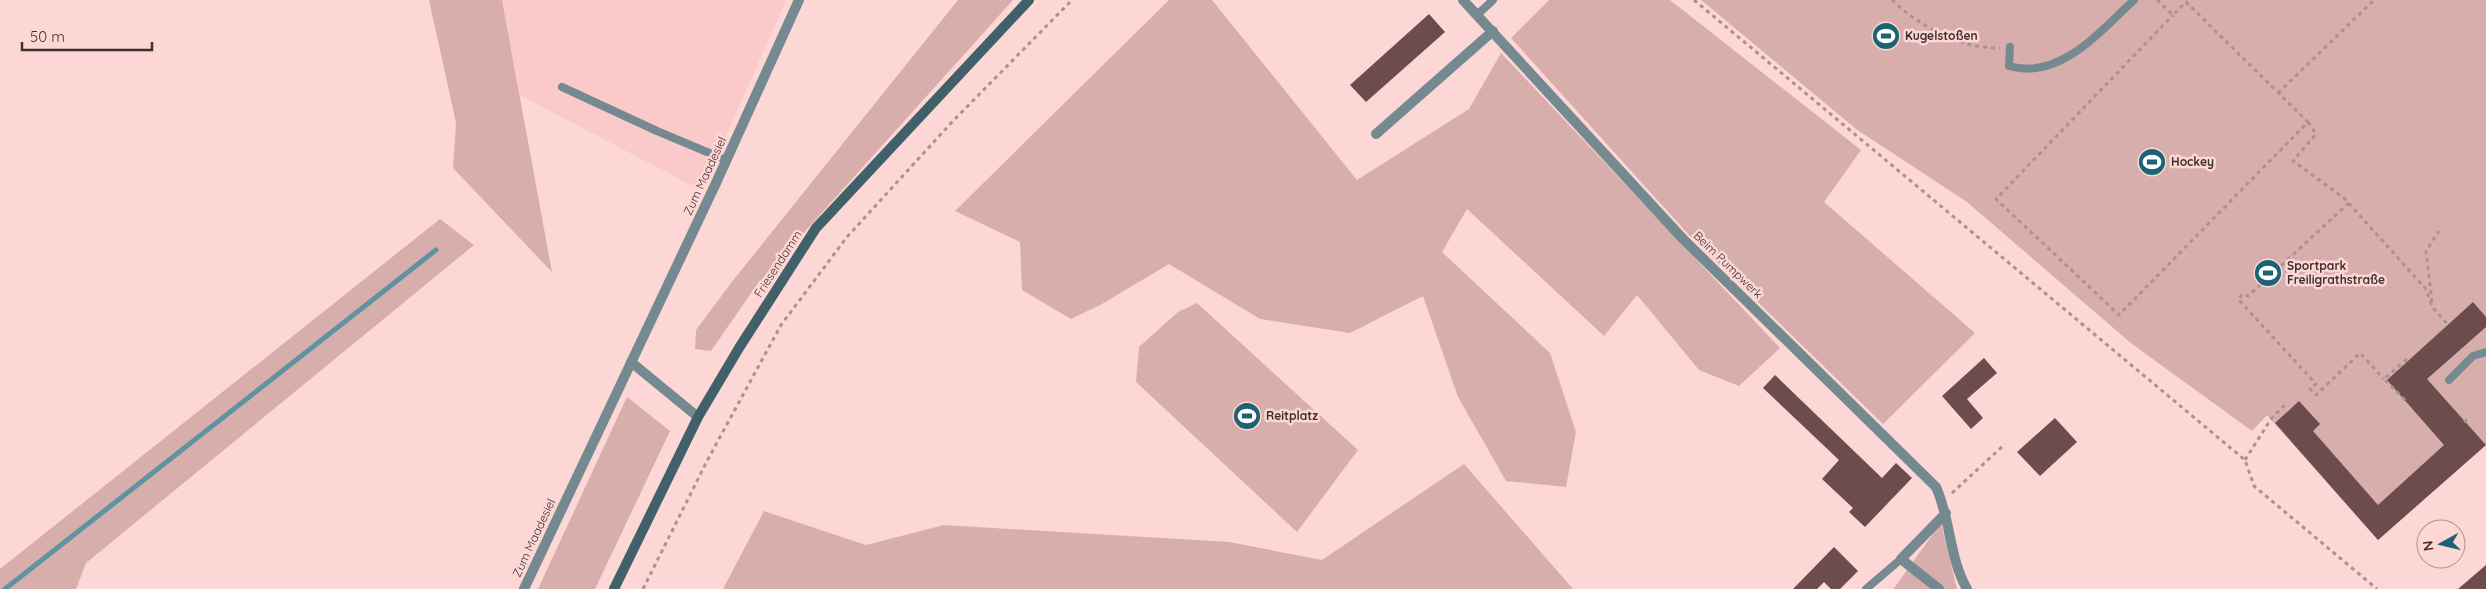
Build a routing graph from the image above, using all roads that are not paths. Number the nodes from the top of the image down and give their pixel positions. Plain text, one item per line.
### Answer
1 (799, 0) edge
2 (1029, 0) edge
3 (1463, 0) edge
4 (1493, 0) edge
5 (2134, 0) edge
6 (1477, 15) junction
7 (1493, 32) junction
8 (2010, 47) road end
9 (562, 87) dead end
10 (1376, 134) dead end
11 (726, 160) junction
12 (2486, 352) edge
13 (631, 362) junction
14 (2449, 380) dead end
15 (698, 417) junction
16 (1946, 513) junction
17 (1901, 560) junction
18 (524, 589) edge
19 (614, 589) edge
20 (1866, 589) edge
21 (1938, 589) edge
22 (1967, 589) edge

1 - 11 street, Zum Maadesiel
2 - 15 main road, Friesendamm
3 - 6 street, Beim Pumpwerk
4 - 6 lane
5 - 8 lane
6 - 7 street, Beim Pumpwerk
7 - 10 street
7 - 16 street, Beim Pumpwerk
9 - 11 lane
11 - 13 street, Zum Maadesiel
12 - 14 lane
13 - 15 street
13 - 18 street, Zum Maadesiel
15 - 19 main road, Friesendamm
16 - 17 street
16 - 22 street, Beim Pumpwerk
17 - 20 lane
17 - 21 street

